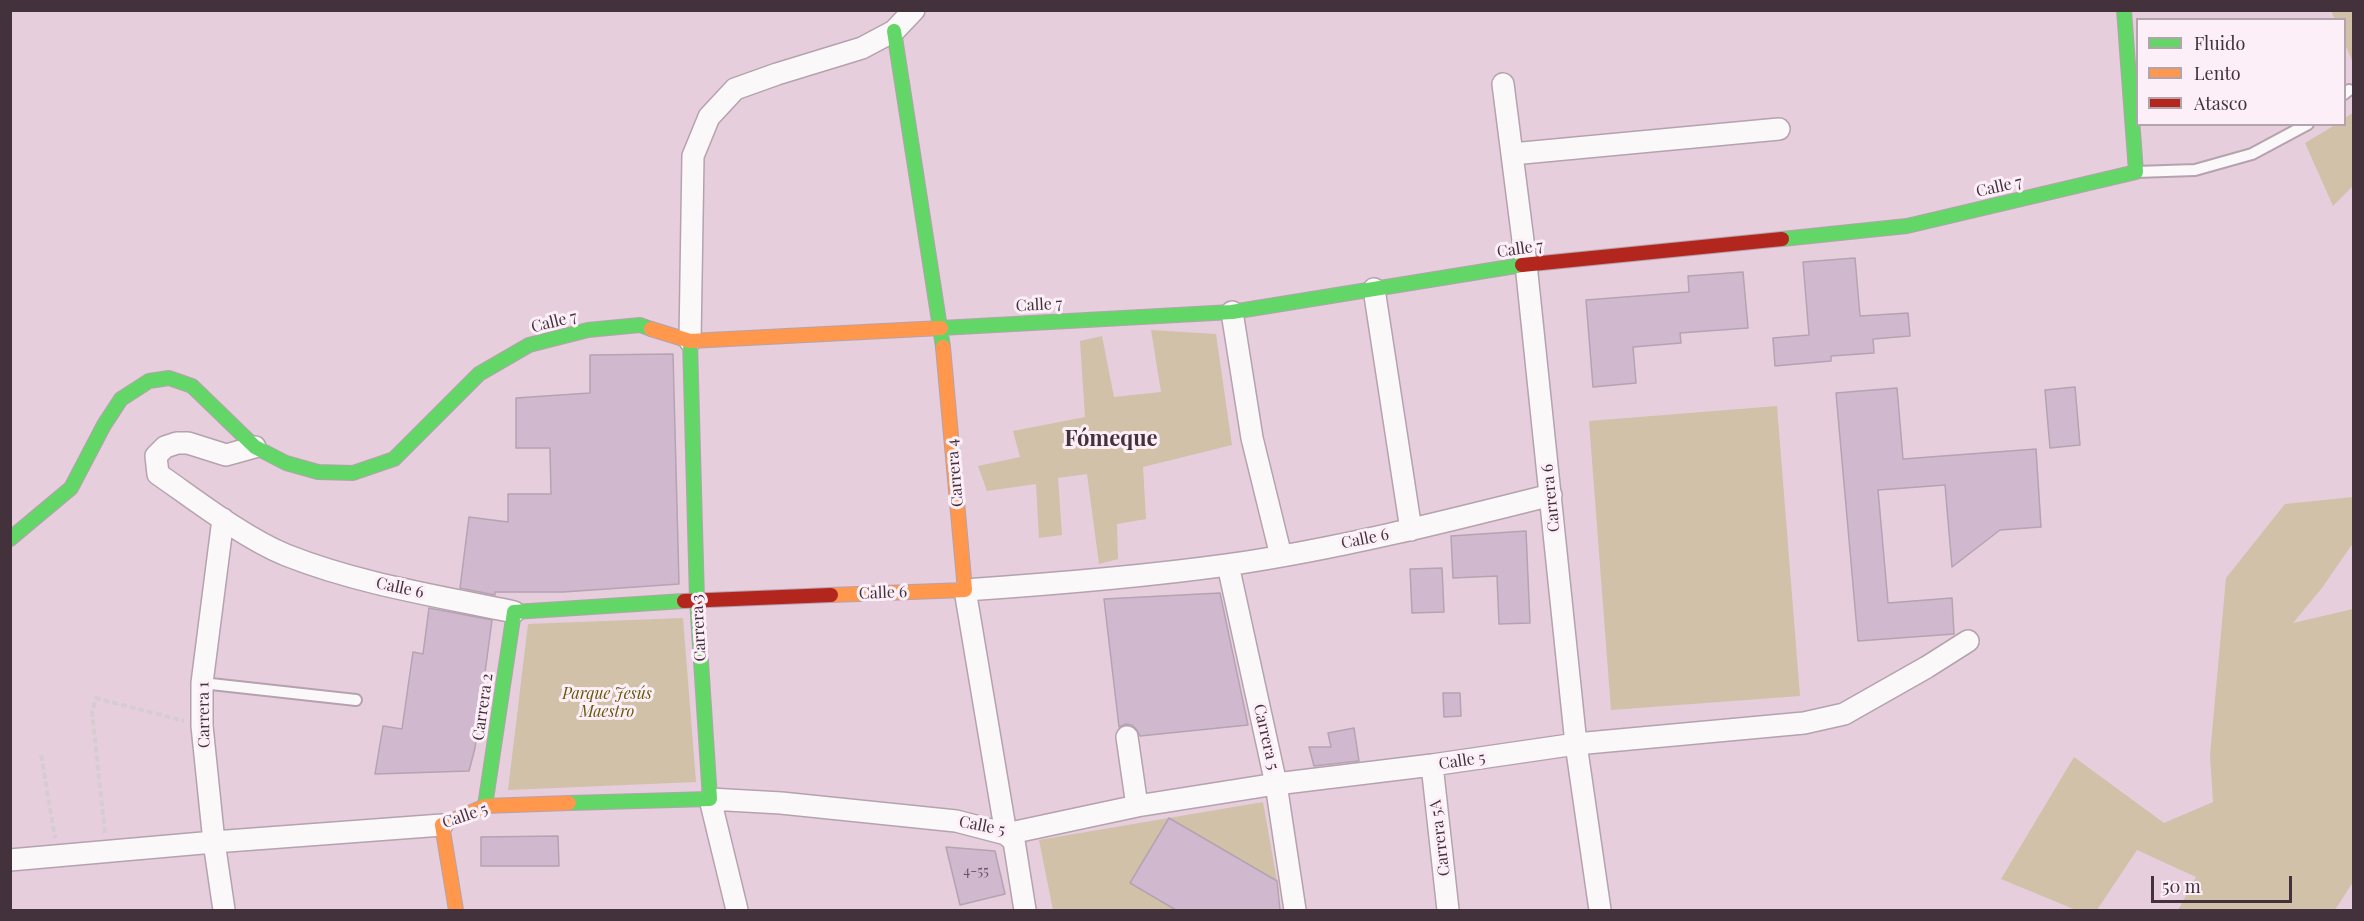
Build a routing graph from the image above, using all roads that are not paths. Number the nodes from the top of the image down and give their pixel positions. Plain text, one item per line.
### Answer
1 (914, 10) edge
2 (2124, 10) edge
3 (894, 31) junction
4 (1503, 84) dead end
5 (2304, 126) edge
6 (1779, 129) dead end
7 (1512, 154) junction
8 (2136, 172) junction
9 (1526, 264) junction
10 (1374, 289) junction
11 (1232, 312) junction
12 (941, 327) junction
13 (690, 341) junction
14 (255, 447) junction
15 (1551, 495) junction
16 (223, 519) junction
17 (1411, 530) junction
18 (10, 539) edge
19 (1281, 556) junction
20 (1228, 564) junction
21 (965, 590) junction
22 (698, 600) junction
23 (514, 612) junction
24 (1968, 641) dead end
25 (202, 682) junction
26 (356, 699) dead end
27 (1127, 737) dead end
28 (1576, 744) junction
29 (1432, 765) junction
30 (1276, 784) junction
31 (710, 799) junction
32 (485, 806) junction
33 (1137, 806) junction
34 (442, 825) junction
35 (1006, 834) junction
36 (214, 842) junction
37 (10, 860) edge
38 (224, 910) edge
39 (456, 910) edge
40 (737, 910) edge
41 (1025, 910) edge
42 (1295, 910) edge
43 (1449, 910) edge
44 (1600, 910) edge

1 - 3 street
2 - 8 street
3 - 12 street, Carrera 4
3 - 13 street
4 - 7 street, Carrera 6
5 - 8 lane
6 - 7 street
7 - 9 street, Carrera 6
8 - 9 street, Calle 7
9 - 10 street, Calle 7
9 - 15 street, Carrera 6
10 - 11 street, Calle 7
10 - 17 street
11 - 12 street, Calle 7
11 - 19 street
12 - 13 street, Calle 7
12 - 21 street, Carrera 4
13 - 14 street, Calle 7
13 - 22 street, Carrera 3
14 - 16 street, Calle 6
14 - 18 street, Calle 7
15 - 17 street, Calle 6
15 - 28 street, Carrera 6
16 - 23 street, Calle 6
16 - 25 street, Carrera 1
17 - 19 street, Calle 6
19 - 20 street, Calle 6
20 - 21 street, Calle 6
20 - 30 street, Carrera 5
21 - 22 street, Calle 6
21 - 35 street, Carrera 4
22 - 23 street, Calle 6
22 - 31 street, Carrera 3
23 - 32 street, Carrera 2
24 - 28 street, Calle 5
25 - 26 lane
25 - 36 street, Carrera 1
27 - 33 street
28 - 29 street, Calle 5
28 - 44 street, Carrera 6
29 - 30 street, Calle 5
29 - 43 street, Carrera 5A
30 - 33 street, Calle 5
30 - 42 street, Carrera 5
31 - 32 street, Calle 5
31 - 35 street, Calle 5
31 - 40 street, Carrera 3
32 - 34 street, Calle 5
33 - 35 street, Calle 5
34 - 36 street, Calle 5
34 - 39 street
35 - 41 street, Carrera 4
36 - 37 street, Calle 5
36 - 38 street, Carrera 1

